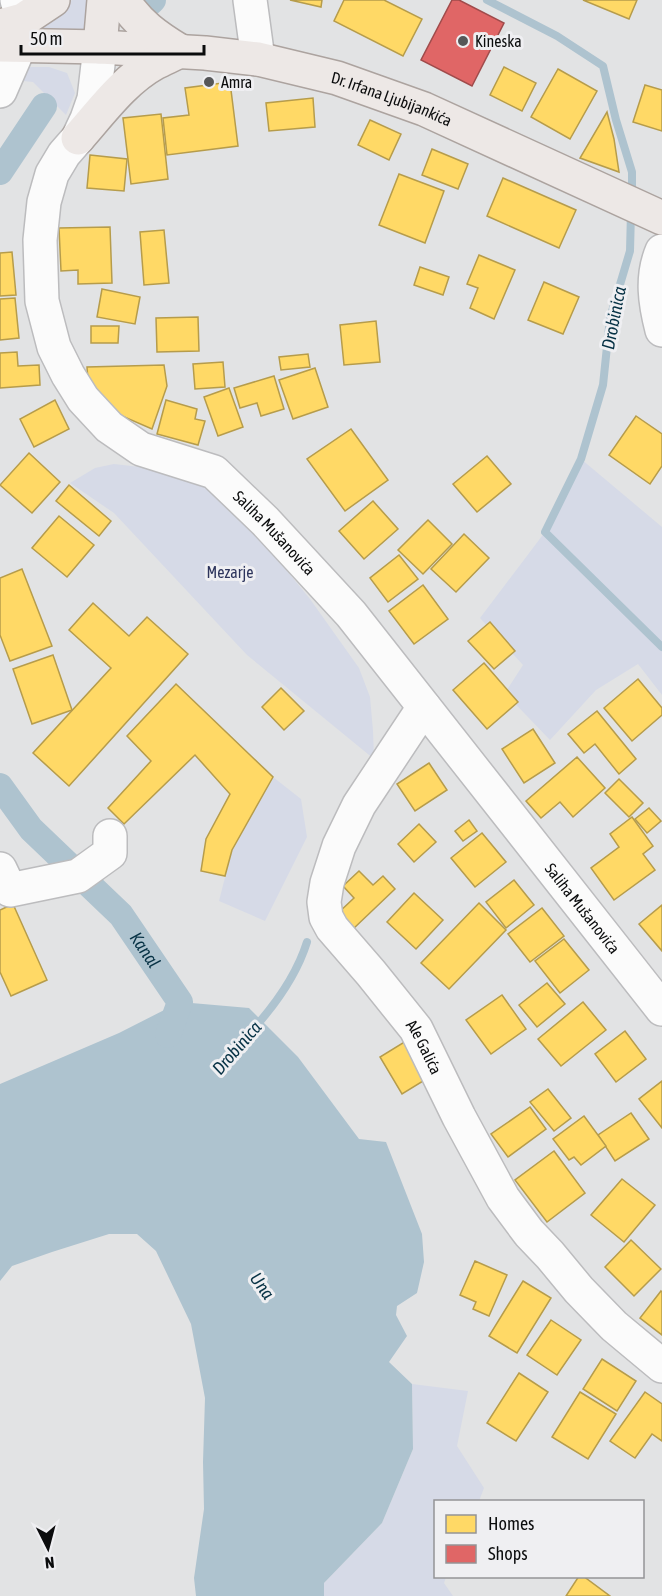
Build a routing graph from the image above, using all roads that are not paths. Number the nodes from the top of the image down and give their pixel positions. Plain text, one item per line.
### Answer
1 (53, 0) edge
2 (104, 0) edge
3 (123, 0) edge
4 (250, 0) edge
5 (12, 27) edge
6 (100, 47) junction
7 (180, 51) junction
8 (258, 59) junction
9 (0, 91) edge
10 (78, 138) junction
11 (660, 217) edge
12 (662, 251) edge
13 (662, 330) edge
14 (424, 707) junction
15 (110, 845) dead end
16 (3, 884) edge
17 (662, 1009) edge
18 (662, 1366) edge

1 - 5 main road
2 - 6 main road
3 - 7 main road
4 - 8 street
5 - 6 main road, Dr. Irfana Ljubijankića
5 - 9 street
6 - 7 main road, Dr. Irfana Ljubijankića
6 - 10 street, Saliha Mušanovića
7 - 8 main road, Dr. Irfana Ljubijankića
7 - 10 main road
8 - 11 main road, Dr. Irfana Ljubijankića
10 - 14 street, Saliha Mušanovića
12 - 13 street
14 - 17 street, Saliha Mušanovića
14 - 18 street, Ale Galića
15 - 16 street

